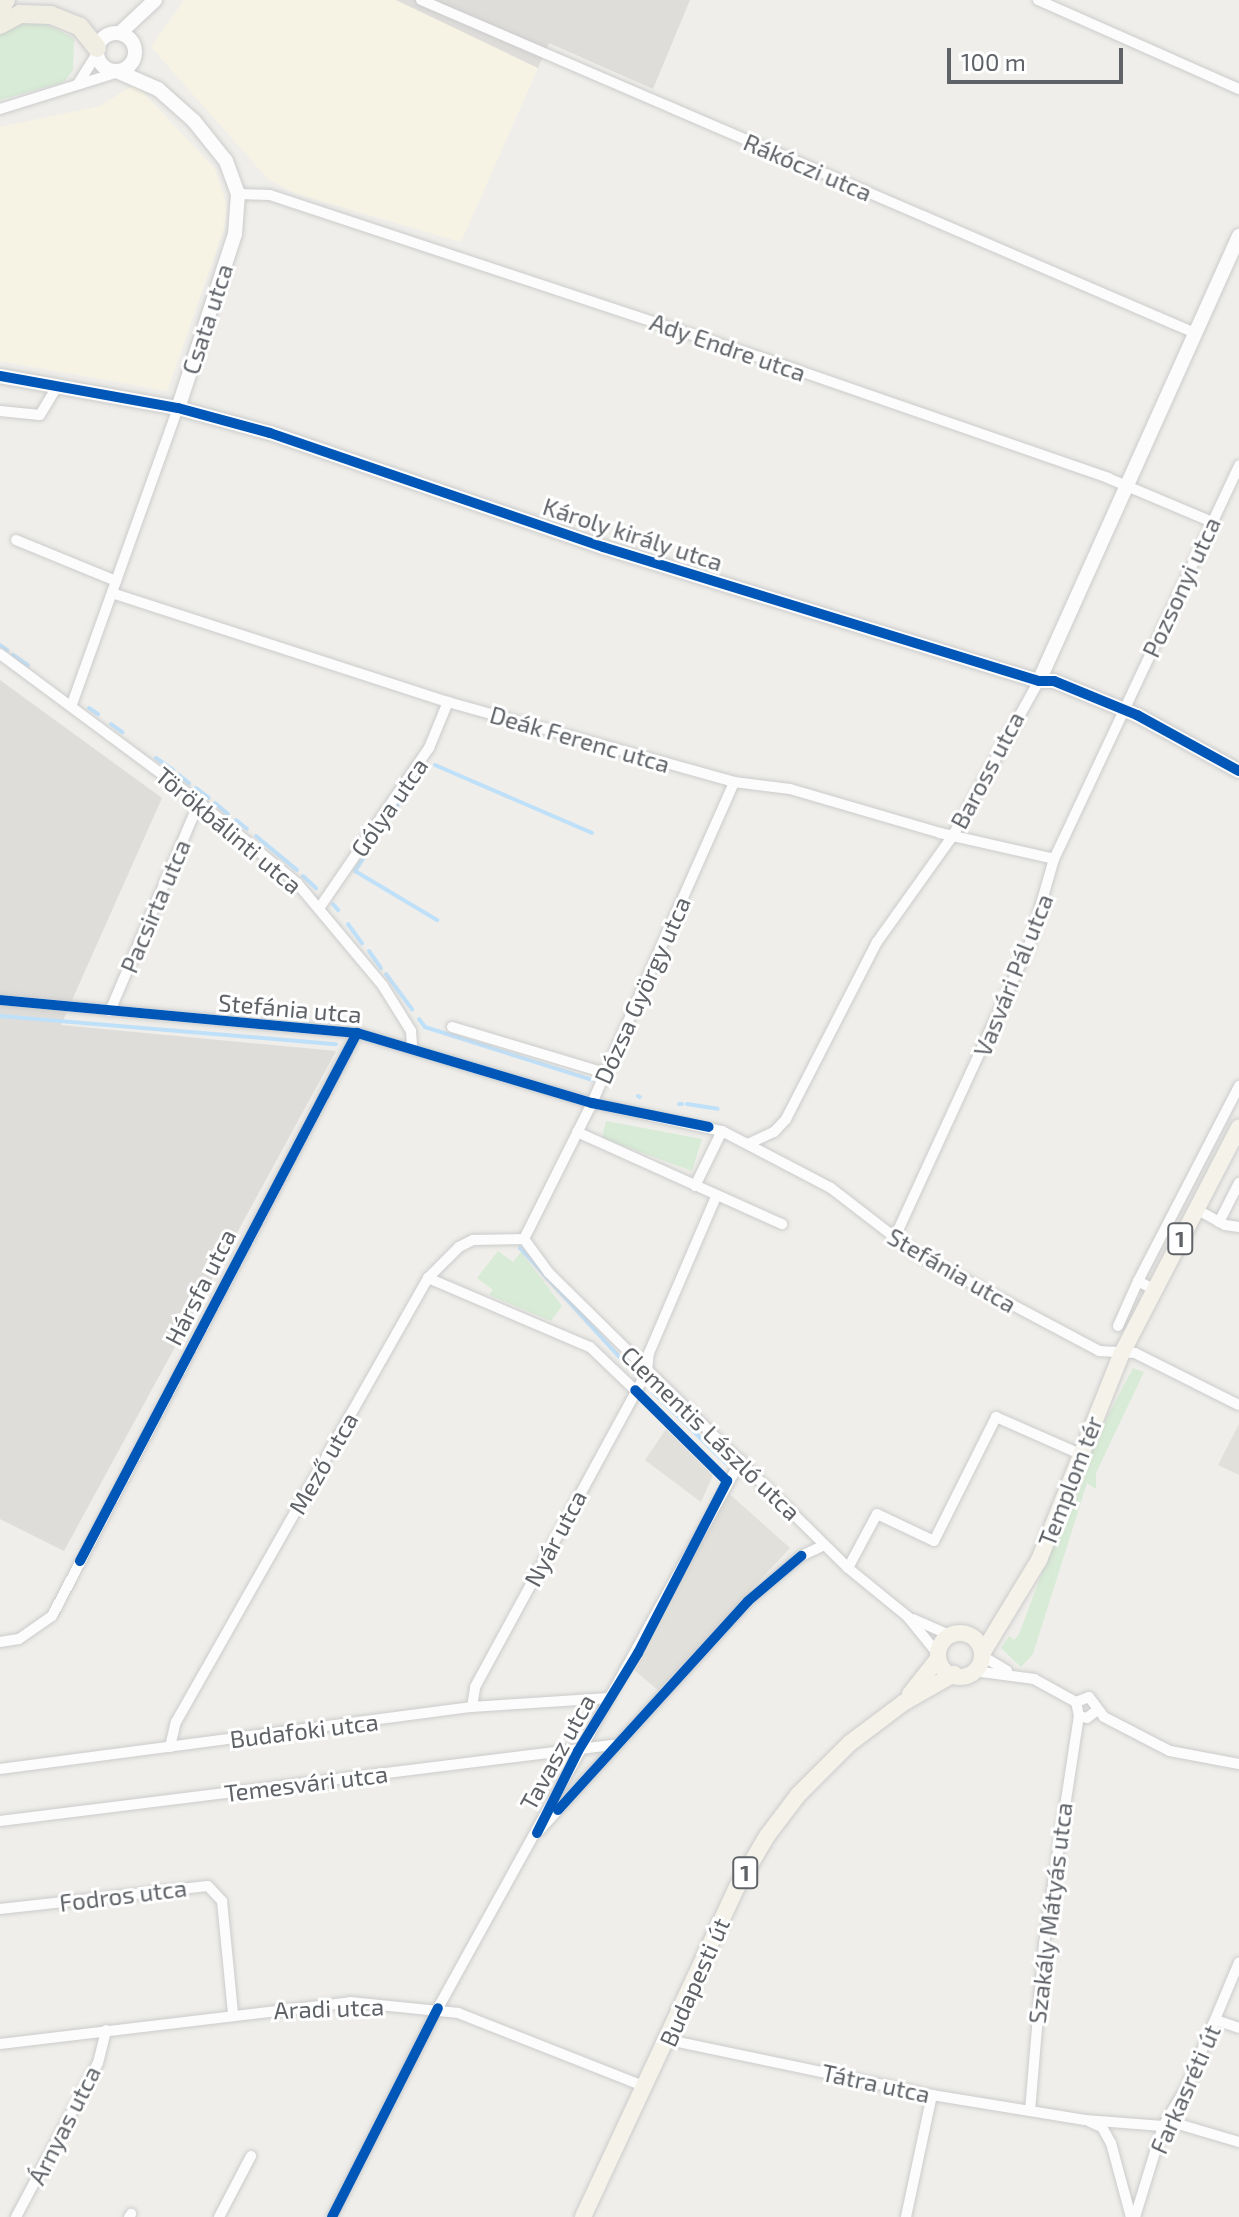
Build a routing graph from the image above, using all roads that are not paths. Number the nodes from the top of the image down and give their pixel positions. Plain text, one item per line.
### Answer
1 (6, 0) edge
2 (421, 0) edge
3 (1038, 0) edge
4 (154, 1) edge
5 (0, 8) edge
6 (0, 25) edge
7 (120, 33) junction
8 (135, 50) junction
9 (97, 51) junction
10 (119, 72) junction
11 (74, 88) junction
12 (158, 89) junction
13 (1239, 89) edge
14 (0, 109) edge
15 (238, 194) junction
16 (1239, 236) edge
17 (1195, 333) junction
18 (0, 376) edge
19 (56, 388) junction
20 (178, 408) junction
21 (0, 411) edge
22 (1239, 465) edge
23 (1126, 486) junction
24 (1212, 522) junction
25 (16, 540) dead end
26 (116, 581) junction
27 (112, 593) junction
28 (0, 654) edge
29 (1039, 681) junction
30 (448, 702) junction
31 (72, 704) junction
32 (1123, 709) junction
33 (1239, 771) edge
34 (734, 782) junction
35 (199, 802) junction
36 (952, 837) junction
37 (1054, 859) junction
38 (320, 907) junction
39 (0, 1000) edge
40 (110, 1011) junction
41 (452, 1027) dead end
42 (357, 1033) junction
43 (412, 1046) junction
44 (605, 1073) junction
45 (1239, 1086) edge
46 (592, 1103) junction
47 (1239, 1127) edge
48 (722, 1131) junction
49 (577, 1132) junction
50 (750, 1143) junction
51 (1239, 1183) edge
52 (695, 1186) junction
53 (716, 1197) junction
54 (1196, 1209) junction
55 (1219, 1222) junction
56 (782, 1224) dead end
57 (1239, 1227) edge
58 (524, 1239) junction
59 (894, 1239) junction
60 (428, 1278) junction
61 (1138, 1281) junction
62 (1153, 1289) junction
63 (1118, 1326) dead end
64 (1122, 1353) junction
65 (647, 1371) junction
66 (635, 1390) junction
67 (1239, 1405) edge
68 (1082, 1455) junction
69 (741, 1460) junction
70 (825, 1545) junction
71 (848, 1568) junction
72 (1013, 1606) junction
73 (908, 1617) junction
74 (952, 1636) junction
75 (971, 1636) junction
76 (0, 1642) edge
77 (937, 1657) junction
78 (981, 1660) junction
79 (1009, 1672) junction
80 (954, 1674) junction
81 (608, 1698) junction
82 (1076, 1702) junction
83 (903, 1703) junction
84 (472, 1707) junction
85 (1096, 1711) junction
86 (1079, 1716) junction
87 (612, 1745) junction
88 (170, 1747) junction
89 (578, 1751) junction
90 (1239, 1764) edge
91 (0, 1769) edge
92 (0, 1821) edge
93 (537, 1833) junction
94 (0, 1909) edge
95 (1239, 1962) edge
96 (438, 2008) junction
97 (233, 2014) junction
98 (1216, 2020) junction
99 (1239, 2028) edge
100 (106, 2030) junction
101 (668, 2040) junction
102 (0, 2044) edge
103 (646, 2087) junction
104 (932, 2095) junction
105 (1030, 2111) junction
106 (1085, 2120) junction
107 (1166, 2124) junction
108 (1239, 2142) edge
109 (251, 2156) dead end
110 (1128, 2195) junction
111 (1141, 2198) junction
112 (16, 2217) edge
113 (219, 2217) edge
114 (332, 2217) edge
115 (583, 2217) edge
116 (906, 2217) edge
117 (1133, 2217) edge

1 - 5 highway
2 - 17 street, Rákóczi utca
3 - 13 street
4 - 7 street
4 - 8 street
6 - 9 highway
7 - 8 street
7 - 9 street
8 - 10 street
8 - 12 street, Csata utca
9 - 10 street
9 - 11 street
10 - 11 street
10 - 12 street, Csata utca
11 - 14 street
12 - 15 street, Csata utca
15 - 20 street, Csata utca
15 - 23 street, Ady Endre utca
16 - 17 street, Baross utca
17 - 23 street, Baross utca
18 - 19 street, Károly király utca
19 - 20 street, Károly király utca
19 - 21 street
20 - 26 street, Csata utca
20 - 29 street, Károly király utca
22 - 24 street, Pozsonyi utca
23 - 24 street, Ady Endre utca
23 - 29 street, Baross utca
24 - 32 street, Pozsonyi utca
25 - 26 street
26 - 27 street, Csata utca
27 - 30 street, Deák Ferenc utca
27 - 31 street, Csata utca
28 - 31 street, Törökbálinti utca
29 - 32 street, Károly király utca
29 - 36 street, Baross utca
30 - 34 street, Deák Ferenc utca
30 - 38 street, Gólya utca
31 - 35 street, Törökbálinti utca
32 - 33 street, Károly király utca
32 - 37 street, Vasvári Pál utca
34 - 36 street, Deák Ferenc utca
34 - 44 street, Dózsa György utca
35 - 38 street, Törökbálinti utca
35 - 40 street, Pacsirta utca
36 - 37 street, Deák Ferenc utca
36 - 50 street, Baross utca
37 - 59 street, Vasvári Pál utca
38 - 43 street, Törökbálinti utca
39 - 40 street, Stefánia utca
40 - 42 street, Stefánia utca
41 - 44 street
42 - 43 street, Stefánia utca
42 - 76 street, Hársfa utca
43 - 46 street, Stefánia utca
44 - 46 street, Dózsa György utca
45 - 61 street
46 - 48 street, Stefánia utca
46 - 49 street, Dózsa György utca
47 - 54 main road, 1
48 - 50 street, Stefánia utca
48 - 52 street
49 - 52 street
49 - 58 street, Dózsa György utca
50 - 59 street, Stefánia utca
51 - 55 street
52 - 53 street
53 - 56 street
53 - 65 street, Nyár utca
54 - 55 street
54 - 62 main road, 1
55 - 57 street
58 - 60 street, Mező utca
58 - 65 street, Clementis László utca
59 - 64 street, Stefánia utca
60 - 66 street, Clementis László utca
60 - 88 street, Mező utca
61 - 62 street
61 - 63 street
62 - 64 main road, 1
64 - 67 street, Stefánia utca
64 - 68 main road, Templom tér / 1
65 - 66 street, Nyár utca
65 - 69 street, Clementis László utca
66 - 84 street, Nyár utca
68 - 71 street
68 - 72 main road, Templom tér / 1
69 - 70 street, Clementis László utca
69 - 81 street, Tavasz utca
70 - 71 street, Clementis László utca
70 - 87 street, Tavasz utca
71 - 73 street, Clementis László utca
72 - 75 main road, Templom tér / 1
72 - 78 main road, Templom tér / 1
73 - 74 street, Clementis László utca
73 - 77 street, Clementis László utca
74 - 75 main road
74 - 77 main road, 1
75 - 78 main road
77 - 80 main road
77 - 83 main road, Budapesti út / 1
78 - 79 street
78 - 79 street
78 - 80 main road, 1
79 - 82 street
80 - 83 main road, Budapesti út / 1
81 - 84 street, Budafoki utca
81 - 89 street, Tavasz utca
82 - 85 street
82 - 86 street
83 - 101 main road, Budapesti út / 1
84 - 88 street, Budafoki utca
85 - 86 street
85 - 90 street
86 - 105 street, Szakály Mátyás utca
87 - 89 street, Temesvári utca
87 - 93 street, Tavasz utca
88 - 91 street, Budafoki utca
89 - 92 street, Temesvári utca
89 - 93 street, Tavasz utca
93 - 96 street, Tavasz utca
94 - 97 street, Fodros utca
95 - 98 street, Farkasréti út
96 - 97 street, Aradi utca
96 - 103 street, Aradi utca
96 - 114 street, Tavasz utca
97 - 100 street, Aradi utca
98 - 99 street
98 - 107 street, Farkasréti út
100 - 102 street, Aradi utca
100 - 112 street, Árnyas utca
101 - 103 main road, Budapesti út / 1
101 - 104 street, Tátra utca
103 - 115 main road, Budapesti út / 1
104 - 105 street, Tátra utca
104 - 116 street
105 - 106 street, Tátra utca
106 - 107 street, Tátra utca
106 - 110 street
107 - 108 street, Tátra utca
107 - 111 street, Farkasréti út
109 - 113 street
110 - 111 street
110 - 117 street
111 - 117 street, Farkasréti út

